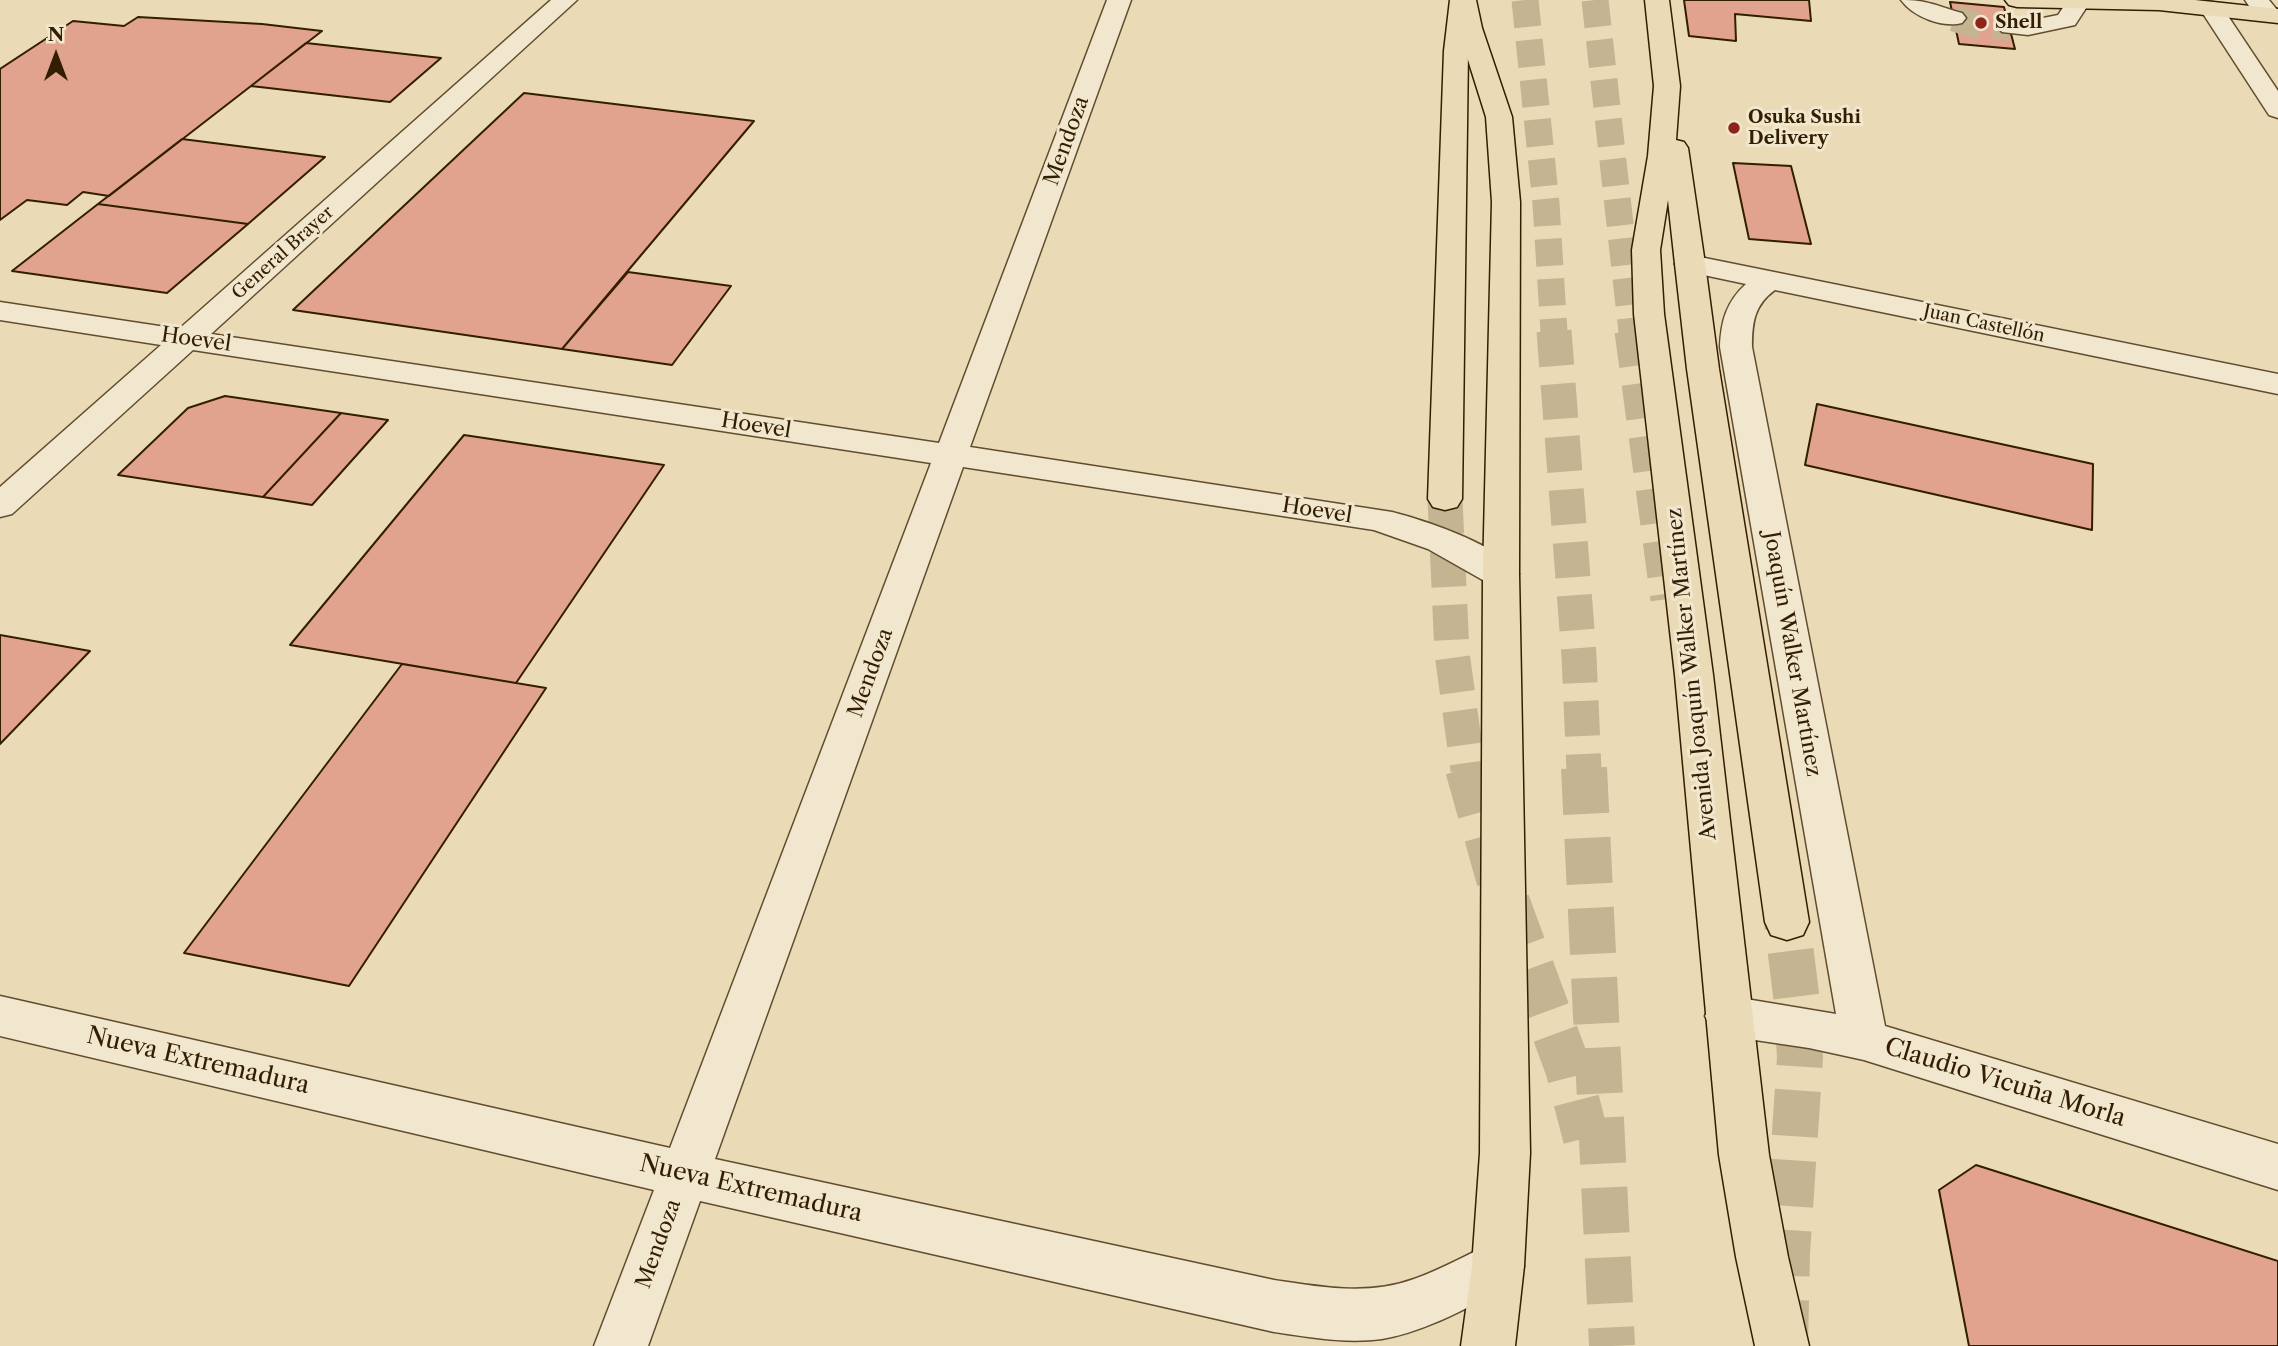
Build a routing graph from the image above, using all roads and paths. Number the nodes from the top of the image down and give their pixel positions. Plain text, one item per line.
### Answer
1 (565, 0) edge
2 (1119, 0) edge
3 (1463, 0) edge
4 (1657, 0) edge
5 (1913, 0) edge
6 (2017, 0) tunnel mouth
7 (2130, 0) edge
8 (2078, 2) junction
9 (2155, 4) junction
10 (2213, 9) junction
11 (2268, 10) edge
12 (1954, 18) tunnel mouth
13 (2010, 27) tunnel mouth
14 (1667, 86) junction
15 (2278, 110) edge
16 (1690, 264) junction
17 (1770, 281) junction
18 (0, 311) edge
19 (187, 339) junction
20 (2278, 384) edge
21 (950, 455) junction
22 (1445, 499) tunnel mouth
23 (0, 506) edge
24 (1501, 574) junction
25 (1787, 922) tunnel mouth
26 (0, 1016) edge
27 (1728, 1016) junction
28 (1864, 1041) junction
29 (2278, 1167) edge
30 (685, 1174) junction
31 (1498, 1266) junction
32 (621, 1346) edge
33 (1488, 1346) edge
34 (1782, 1346) edge

1 - 19 street, General Brayer
2 - 21 street, Mendoza
3 - 22 main road
3 - 24 main road
4 - 14 main road, Avenida Joaquín Walker Martínez
5 - 12 street
6 - 8 main road
7 - 9 main road
8 - 9 main road
8 - 13 street
9 - 10 main road
10 - 11 main road
10 - 15 street
14 - 16 main road
14 - 27 main road, Avenida Joaquín Walker Martínez
16 - 17 street, Juan Castellón
16 - 25 main road
17 - 20 street, Juan Castellón
17 - 28 street, Joaquín Walker Martínez
18 - 19 street, Hoevel
19 - 21 street, Hoevel
19 - 23 street, General Brayer
21 - 24 street, Hoevel
21 - 30 street, Mendoza
24 - 31 main road
26 - 30 street, Nueva Extremadura
27 - 28 street, Claudio Vicuña Morla
27 - 34 main road, Avenida Joaquín Walker Martínez
28 - 29 street, Claudio Vicuña Morla
30 - 31 street, Nueva Extremadura
30 - 32 street, Mendoza
31 - 33 main road

